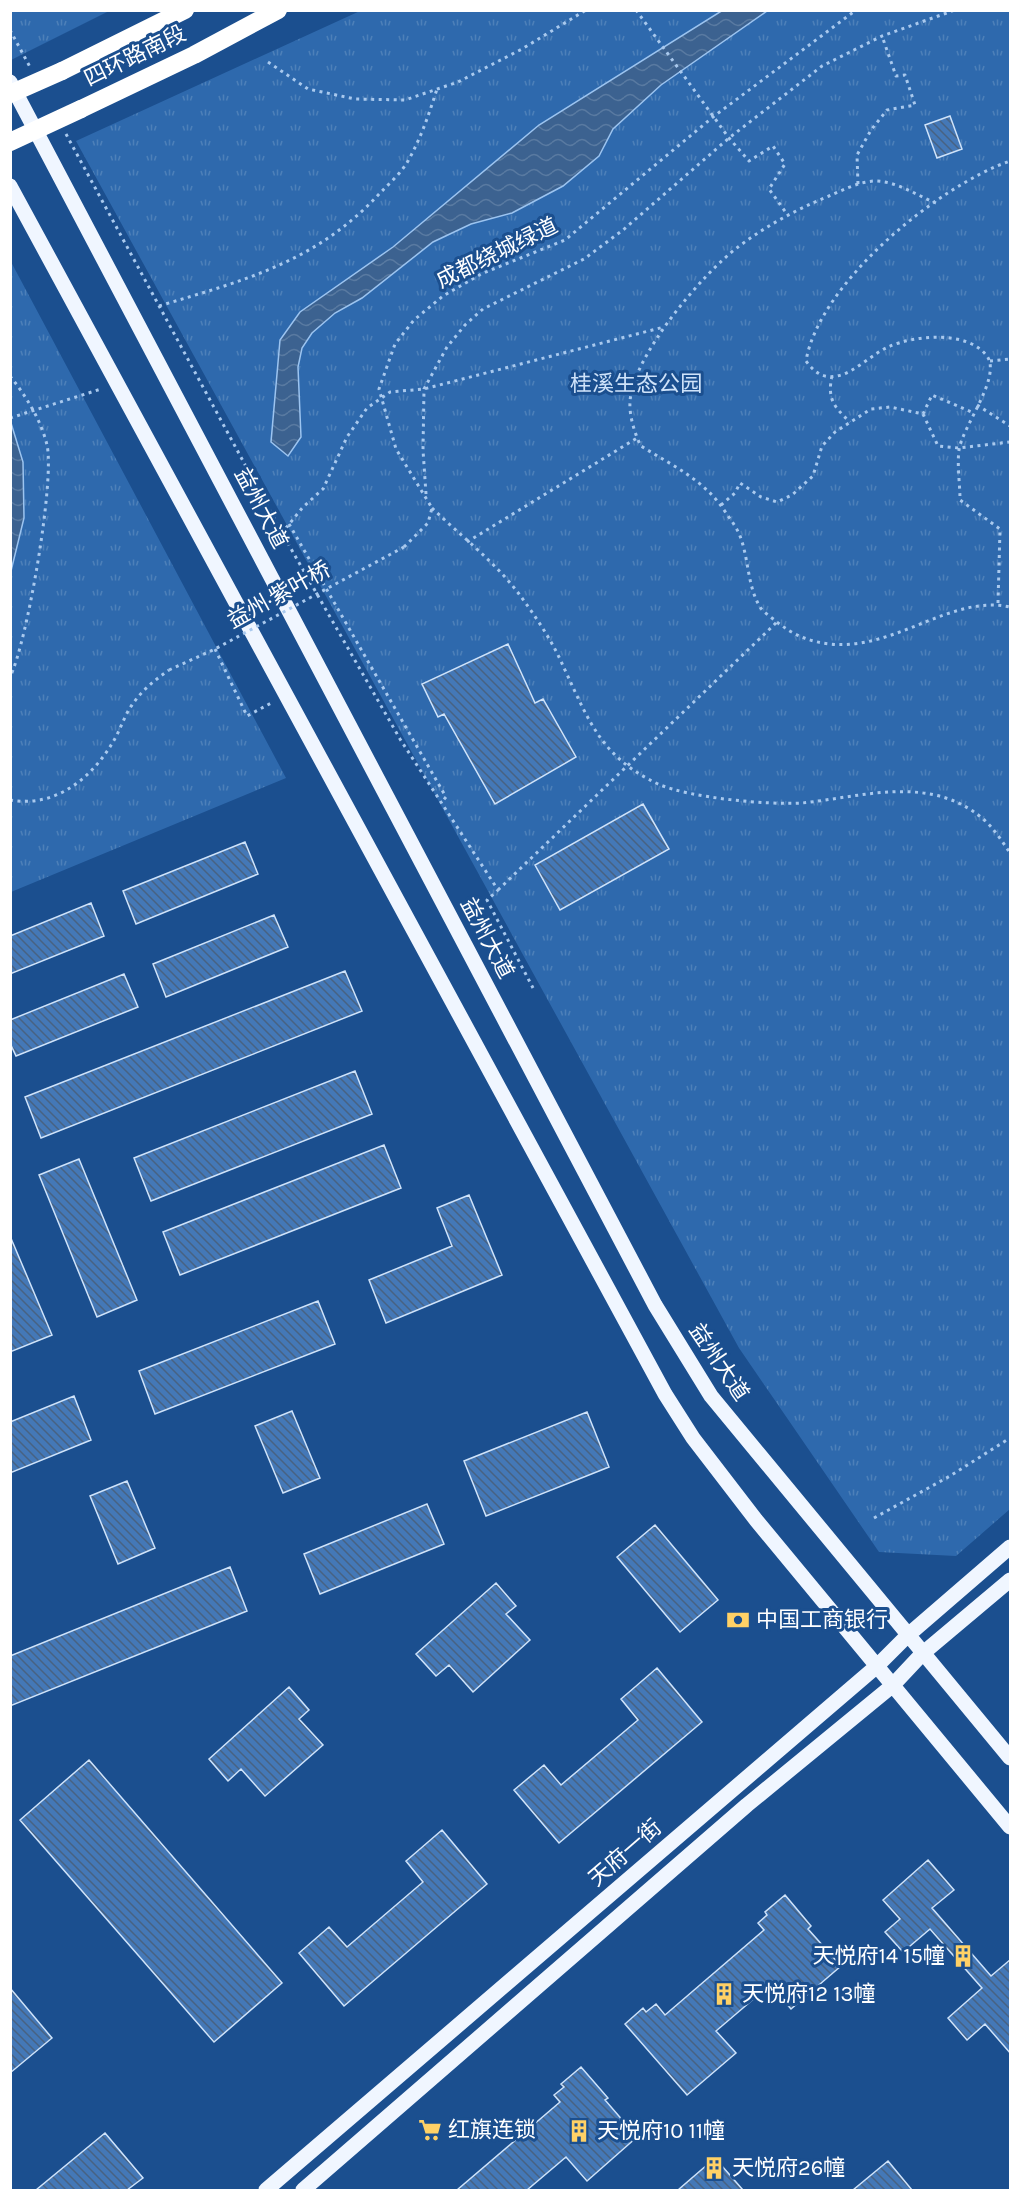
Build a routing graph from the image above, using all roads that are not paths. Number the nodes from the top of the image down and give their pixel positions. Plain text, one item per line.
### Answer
1 (185, 10) edge
2 (278, 10) edge
3 (10, 82) edge
4 (10, 94) edge
5 (10, 142) edge
6 (10, 186) edge
7 (1011, 1547) edge
8 (1011, 1580) edge
9 (907, 1636) junction
10 (922, 1654) junction
11 (877, 1666) junction
12 (892, 1686) junction
13 (1011, 1758) edge
14 (1011, 1827) edge
15 (266, 2190) edge
16 (303, 2190) edge

1 - 4 highway, 四环路南段, bridge
2 - 5 highway, 四环路南段, bridge
3 - 9 main road, 益州大道
6 - 11 main road
7 - 9 main road, 天府一街
8 - 10 main road, 天府一街
9 - 10 main road, 益州大道
9 - 11 main road, 天府一街
10 - 12 main road, 天府一街
10 - 13 main road, 益州大道
11 - 12 main road
11 - 15 main road, 天府一街
12 - 14 main road
12 - 16 main road, 天府一街

